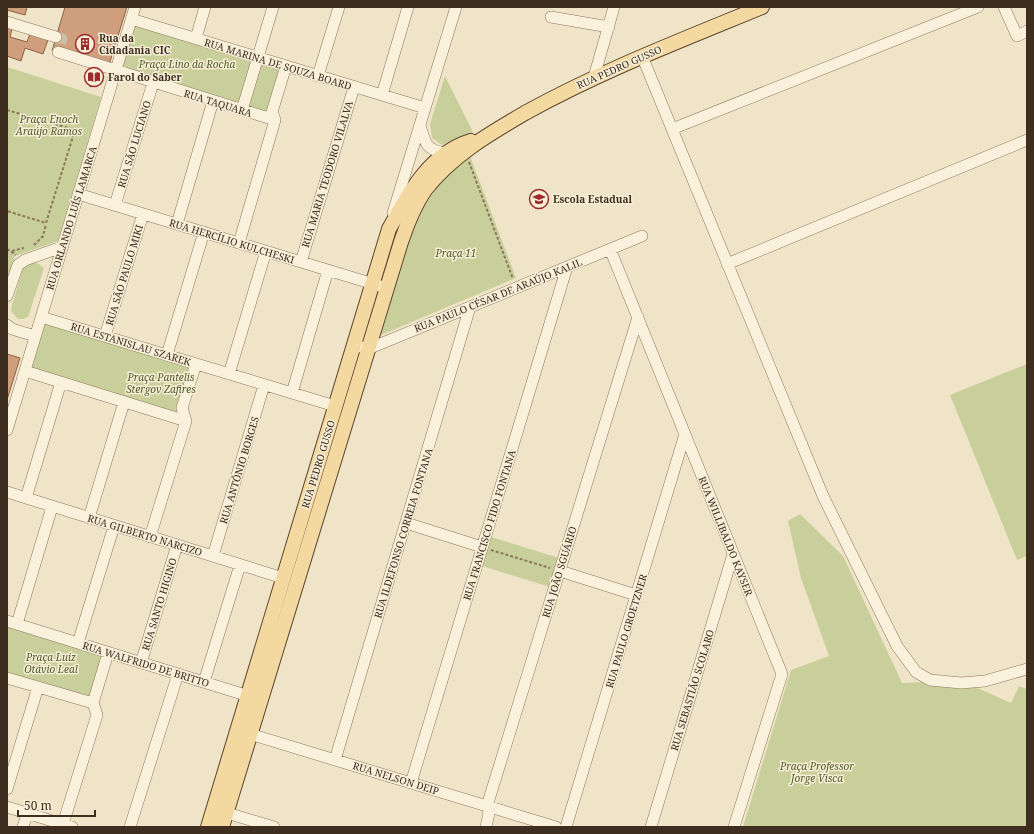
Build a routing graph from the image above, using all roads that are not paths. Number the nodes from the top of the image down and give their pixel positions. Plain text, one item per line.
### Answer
1 (135, 7) edge
2 (205, 7) edge
3 (273, 7) edge
4 (339, 7) edge
5 (408, 7) edge
6 (456, 7) edge
7 (614, 7) edge
8 (762, 7) edge
9 (978, 7) edge
10 (1004, 7) edge
11 (551, 17) dead end
12 (131, 18) junction
13 (7, 22) edge
14 (609, 27) junction
15 (1027, 31) edge
16 (56, 37) dead end
17 (196, 38) junction
18 (58, 52) dead end
19 (642, 56) junction
20 (258, 57) junction
21 (286, 66) junction
22 (115, 71) junction
23 (318, 76) junction
24 (594, 76) junction
25 (153, 82) junction
26 (354, 87) junction
27 (382, 95) junction
28 (213, 101) junction
29 (425, 108) junction
30 (242, 110) junction
31 (275, 120) junction
32 (420, 125) junction
33 (672, 129) junction
34 (481, 138) junction
35 (1027, 140) edge
36 (445, 153) junction
37 (78, 194) junction
38 (115, 205) junction
39 (143, 214) junction
40 (177, 224) junction
41 (389, 229) junction
42 (204, 232) junction
43 (642, 236) dead end
44 (239, 243) junction
45 (62, 247) junction
46 (610, 249) junction
47 (266, 251) junction
48 (301, 262) junction
49 (727, 264) junction
50 (566, 267) junction
51 (328, 270) junction
52 (372, 283) junction
53 (386, 288) junction
54 (7, 296) edge
55 (470, 307) junction
56 (41, 317) junction
57 (638, 317) junction
58 (7, 325) edge
59 (35, 336) junction
60 (105, 336) junction
61 (354, 345) junction
62 (368, 349) junction
63 (167, 355) junction
64 (196, 364) junction
65 (25, 371) junction
66 (229, 374) junction
67 (61, 382) junction
68 (264, 385) junction
69 (292, 393) junction
70 (124, 402) junction
71 (335, 406) junction
72 (186, 421) junction
73 (7, 430) edge
74 (685, 434) junction
75 (7, 492) edge
76 (26, 498) junction
77 (52, 506) junction
78 (88, 518) junction
79 (406, 523) junction
80 (114, 526) junction
81 (150, 536) junction
82 (177, 545) junction
83 (482, 547) junction
84 (733, 554) junction
85 (213, 556) junction
86 (240, 564) junction
87 (560, 571) junction
88 (283, 578) junction
89 (636, 595) junction
90 (12, 623) edge
91 (78, 643) junction
92 (108, 653) junction
93 (141, 663) junction
94 (1027, 669) edge
95 (178, 674) junction
96 (7, 678) edge
97 (204, 682) junction
98 (38, 687) junction
99 (247, 695) junction
100 (261, 700) junction
101 (93, 703) junction
102 (237, 730) junction
103 (251, 734) junction
104 (335, 760) junction
105 (411, 783) junction
106 (7, 789) edge
107 (487, 806) junction
108 (7, 807) edge
109 (227, 813) junction
110 (28, 814) junction
111 (67, 826) edge
112 (23, 827) edge
113 (130, 827) edge
114 (208, 827) edge
115 (222, 827) edge
116 (274, 827) edge
117 (486, 827) edge
118 (556, 827) edge
119 (566, 827) edge
120 (651, 827) edge
121 (734, 827) edge

1 - 12 street, RUA ORLANDO LUÍS LAMARCA
2 - 17 street
3 - 20 street
4 - 23 street
5 - 27 street
6 - 29 street
7 - 14 street
8 - 19 main road, RUA PEDRO GUSSO
9 - 33 street
10 - 15 street
11 - 14 street
12 - 17 street, RUA MARINA DE SOUZA BOARD
12 - 22 street, RUA ORLANDO LUÍS LAMARCA
13 - 16 street
14 - 24 street
17 - 20 street, RUA MARINA DE SOUZA BOARD
18 - 22 street
19 - 24 main road, RUA PEDRO GUSSO
19 - 33 street
20 - 21 street, RUA MARINA DE SOUZA BOARD
20 - 30 street
21 - 23 street, RUA MARINA DE SOUZA BOARD
21 - 31 street
22 - 25 street, RUA TAQUARA
22 - 37 street, RUA ORLANDO LUÍS LAMARCA
23 - 26 street, RUA MARINA DE SOUZA BOARD
24 - 34 main road, RUA PEDRO GUSSO
25 - 28 street, RUA TAQUARA
25 - 38 street, RUA SÃO LUCIANO
26 - 27 street, RUA MARINA DE SOUZA BOARD
26 - 48 street, RUA MARIA TEODORO VILALVA
27 - 29 street, RUA MARINA DE SOUZA BOARD
28 - 30 street, RUA TAQUARA
28 - 40 street
29 - 32 street
30 - 31 street, RUA TAQUARA
31 - 44 street
32 - 36 street
32 - 41 street
33 - 49 street
34 - 36 main road, RUA PEDRO GUSSO
34 - 53 main road, RUA PEDRO GUSSO
35 - 49 street
36 - 41 main road, RUA PEDRO GUSSO
37 - 38 street, RUA HERCÍLIO KULCHESKI
37 - 45 street, RUA ORLANDO LUÍS LAMARCA
38 - 39 street, RUA HERCÍLIO KULCHESKI
39 - 40 street, RUA HERCÍLIO KULCHESKI
39 - 60 street, RUA SÃO PAULO MIKI
40 - 42 street, RUA HERCÍLIO KULCHESKI
41 - 52 main road, RUA PEDRO GUSSO
42 - 44 street, RUA HERCÍLIO KULCHESKI
42 - 63 street
43 - 46 street, RUA PAULO CÉSAR DE ARAÚJO KALIL
44 - 47 street, RUA HERCÍLIO KULCHESKI
45 - 54 street
45 - 56 street, RUA ORLANDO LUÍS LAMARCA
46 - 50 street, RUA PAULO CÉSAR DE ARAÚJO KALIL
46 - 57 street, RUA WILLIBALDO KAYSER
47 - 48 street, RUA HERCÍLIO KULCHESKI
47 - 66 street
48 - 51 street, RUA HERCÍLIO KULCHESKI
49 - 94 street
50 - 55 street, RUA PAULO CÉSAR DE ARAÚJO KALIL
50 - 83 street, RUA FRANCISCO FIDO FONTANA
51 - 52 street, RUA HERCÍLIO KULCHESKI
51 - 69 street
52 - 53 street, RUA HERCÍLIO KULCHESKI
52 - 61 main road, RUA PEDRO GUSSO
53 - 62 main road, RUA PEDRO GUSSO
55 - 62 street, RUA PAULO CÉSAR DE ARAÚJO KALIL
55 - 79 street, RUA ILDEFONSO CORREIA FONTANA
56 - 59 street, RUA ORLANDO LUÍS LAMARCA
56 - 60 street, RUA ESTANISLAU SZAREK
57 - 74 street, RUA WILLIBALDO KAYSER
57 - 87 street, RUA JOÃO SGUÁRIO
58 - 59 street
59 - 65 street, RUA ORLANDO LUÍS LAMARCA
60 - 63 street, RUA ESTANISLAU SZAREK
61 - 62 street
61 - 71 main road, RUA PEDRO GUSSO
62 - 100 main road, RUA PEDRO GUSSO
63 - 64 street, RUA ESTANISLAU SZAREK
64 - 66 street, RUA ESTANISLAU SZAREK
64 - 72 street
65 - 67 street
65 - 73 street, RUA ORLANDO LUÍS LAMARCA
66 - 68 street, RUA ESTANISLAU SZAREK
67 - 70 street
67 - 76 street
68 - 69 street, RUA ESTANISLAU SZAREK
68 - 85 street, RUA ANTÔNIO BORGES
69 - 71 street, RUA ESTANISLAU SZAREK
70 - 72 street
70 - 78 street
71 - 88 main road, RUA PEDRO GUSSO
72 - 81 street
74 - 84 street, RUA WILLIBALDO KAYSER
74 - 89 street, RUA PAULO GROETZNER
75 - 76 street, RUA GILBERTO NARCIZO
76 - 77 street, RUA GILBERTO NARCIZO
77 - 78 street, RUA GILBERTO NARCIZO
77 - 90 street
78 - 80 street, RUA GILBERTO NARCIZO
79 - 83 street
79 - 104 street, RUA ILDEFONSO CORREIA FONTANA
80 - 81 street, RUA GILBERTO NARCIZO
80 - 91 street
81 - 82 street, RUA GILBERTO NARCIZO
82 - 85 street, RUA GILBERTO NARCIZO
82 - 93 street, RUA SANTO HIGINO
83 - 105 street, RUA FRANCISCO FIDO FONTANA
84 - 120 street, RUA SEBASTIÃO SCOLARO
84 - 121 street, RUA WILLIBALDO KAYSER
85 - 86 street, RUA GILBERTO NARCIZO
86 - 88 street, RUA GILBERTO NARCIZO
86 - 97 street
87 - 89 street
87 - 107 street, RUA JOÃO SGUÁRIO
88 - 99 main road, RUA PEDRO GUSSO
89 - 119 street, RUA PAULO GROETZNER
90 - 91 street, RUA WALFRIDO DE BRITTO
91 - 92 street, RUA WALFRIDO DE BRITTO
92 - 93 street, RUA WALFRIDO DE BRITTO
92 - 101 street
93 - 95 street, RUA WALFRIDO DE BRITTO
95 - 97 street, RUA WALFRIDO DE BRITTO
95 - 113 street
96 - 98 street
97 - 99 street, RUA WALFRIDO DE BRITTO
98 - 101 street
98 - 106 street
99 - 100 street, RUA WALFRIDO DE BRITTO
99 - 102 main road, RUA PEDRO GUSSO
100 - 103 main road, RUA PEDRO GUSSO
101 - 111 street
102 - 103 street, RUA NELSON DEIP
102 - 114 main road, RUA PEDRO GUSSO
103 - 104 street, RUA NELSON DEIP
103 - 109 main road, RUA PEDRO GUSSO
104 - 105 street, RUA NELSON DEIP
105 - 107 street, RUA NELSON DEIP
107 - 117 street, RUA JOÃO SGUÁRIO
107 - 118 street, RUA NELSON DEIP
108 - 110 street
109 - 115 main road, RUA PEDRO GUSSO
109 - 116 street
110 - 111 street
110 - 112 street

